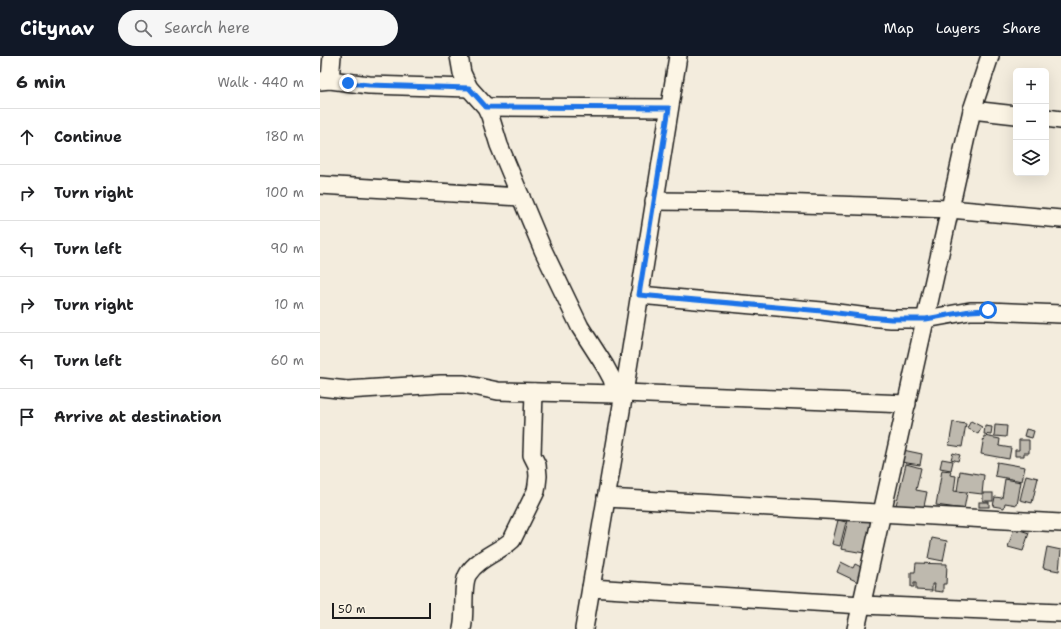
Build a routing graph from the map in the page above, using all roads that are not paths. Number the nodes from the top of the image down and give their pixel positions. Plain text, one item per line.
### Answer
1 (332, 56) edge
2 (459, 56) edge
3 (678, 56) edge
4 (990, 56) edge
5 (325, 80) edge
6 (469, 88) junction
7 (486, 107) junction
8 (669, 108) junction
9 (972, 110) junction
10 (1013, 115) edge
11 (1049, 118) edge
12 (1061, 120) edge
13 (320, 185) edge
14 (521, 197) junction
15 (654, 201) junction
16 (950, 209) junction
17 (1061, 219) edge
18 (639, 295) junction
19 (1061, 314) edge
20 (926, 319) junction
21 (320, 387) edge
22 (534, 392) junction
23 (620, 394) junction
24 (907, 404) junction
25 (606, 498) junction
26 (883, 513) junction
27 (1061, 523) edge
28 (591, 588) junction
29 (862, 605) junction
30 (1061, 613) edge
31 (462, 629) edge
32 (584, 629) edge
33 (856, 629) edge

1 - 5 street
2 - 6 street
3 - 8 street
4 - 9 street
5 - 6 street
6 - 7 street
7 - 8 street
7 - 14 street
8 - 15 street
9 - 10 street
9 - 16 street
11 - 12 street
13 - 14 street
14 - 23 street
15 - 16 street
15 - 18 street
16 - 17 street
16 - 20 street
18 - 20 street
18 - 23 street
19 - 20 street
20 - 24 street
21 - 22 street
22 - 23 street
22 - 31 street
23 - 24 street
23 - 25 street
24 - 26 street
25 - 26 street
25 - 28 street
26 - 27 street
26 - 29 street
28 - 29 street
28 - 32 street
29 - 30 street
29 - 33 street

